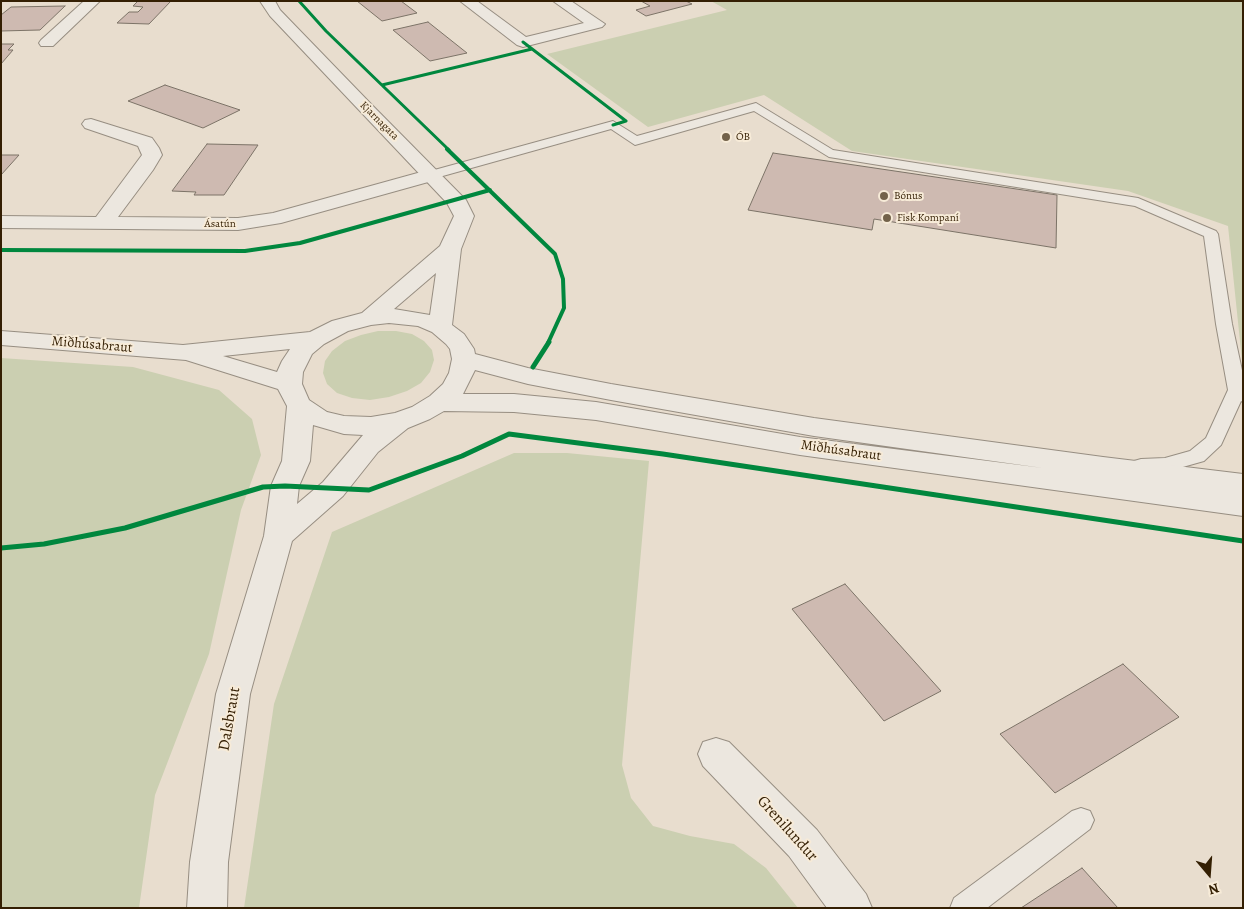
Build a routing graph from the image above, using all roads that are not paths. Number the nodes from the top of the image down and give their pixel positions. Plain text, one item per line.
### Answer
1 (93, 1) edge
2 (267, 1) edge
3 (466, 1) edge
4 (560, 1) edge
5 (47, 43) dead end
6 (91, 124) dead end
7 (432, 175) junction
8 (1, 222) edge
9 (102, 222) junction
10 (450, 249) junction
11 (370, 318) junction
12 (440, 327) junction
13 (1, 338) edge
14 (316, 339) junction
15 (183, 353) junction
16 (464, 358) junction
17 (1240, 393) edge
18 (295, 395) junction
19 (439, 402) junction
20 (399, 421) junction
21 (1103, 467) junction
22 (1243, 484) edge
23 (1243, 505) edge
24 (280, 536) junction
25 (716, 754) dead end
26 (1081, 820) dead end
27 (207, 908) edge
28 (852, 908) edge
29 (964, 908) edge

1 - 5 street
2 - 7 street, Kjarnagata
3 - 4 street
6 - 9 street
7 - 9 street, Ásatún
7 - 10 street, Kjarnagata
7 - 17 lane
8 - 9 street, Ásatún
10 - 11 street, Kjarnagata
10 - 12 street, Kjarnagata
11 - 12 street
11 - 14 street
12 - 16 street
13 - 15 street, Miðhúsabraut
14 - 15 street, Miðhúsabraut
14 - 18 street
15 - 18 street, Miðhúsabraut
16 - 19 street
16 - 21 street, Miðhúsabraut
17 - 21 lane
18 - 20 street
18 - 24 street, Dalsbraut
19 - 20 street
19 - 23 street, Miðhúsabraut
20 - 24 street
21 - 22 street, Miðhúsabraut
24 - 27 street, Dalsbraut
25 - 28 street, Grenilundur
26 - 29 lane

